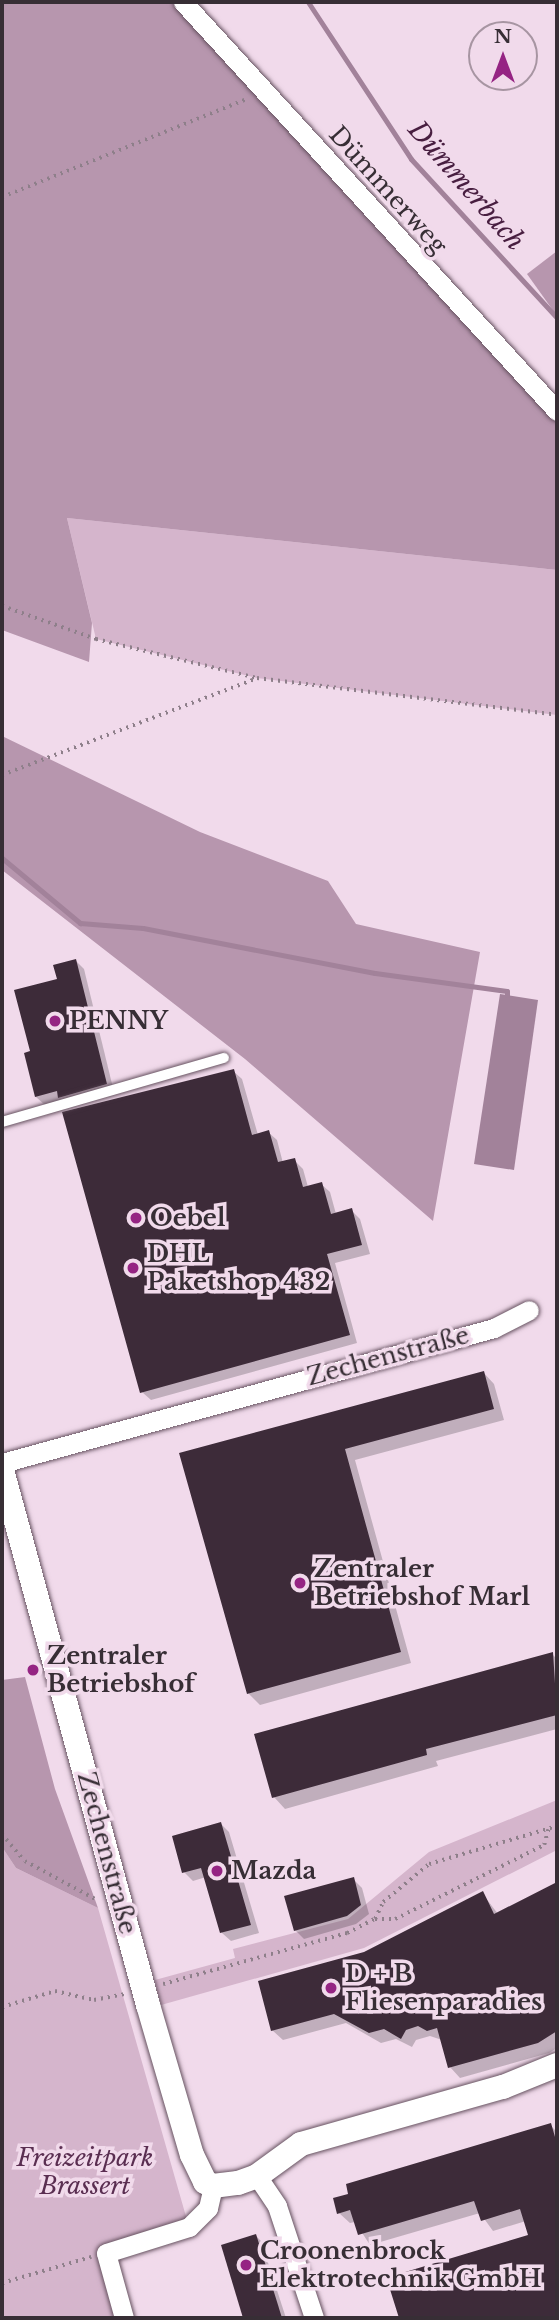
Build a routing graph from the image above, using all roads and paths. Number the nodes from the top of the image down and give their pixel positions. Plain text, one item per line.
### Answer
1 (183, 2) edge
2 (266, 92) junction
3 (2, 197) edge
4 (557, 411) edge
5 (2, 606) edge
6 (257, 678) junction
7 (557, 715) edge
8 (2, 775) edge
9 (223, 1058) dead end
10 (2, 1122) edge
11 (529, 1310) dead end
12 (2, 1463) edge
13 (2, 1470) edge
14 (557, 1826) edge
15 (548, 1829) junction
16 (2, 1834) edge
17 (101, 1903) dead end
18 (375, 1919) junction
19 (134, 1991) junction
20 (2, 2007) edge
21 (557, 2065) edge
22 (257, 2176) junction
23 (213, 2186) junction
24 (106, 2253) junction
25 (2, 2283) edge
26 (314, 2316) edge
27 (124, 2318) edge

1 - 2 street, Dümmerweg
2 - 3 path
2 - 4 street, Dümmerweg
5 - 6 path
6 - 7 path
6 - 8 path
9 - 10 lane
11 - 12 street, Zechenstraße
13 - 19 street, Zechenstraße
14 - 15 path
15 - 18 path
15 - 18 path
16 - 17 path
18 - 19 path
19 - 20 path
19 - 23 street, Zechenstraße
21 - 22 street
22 - 23 street
22 - 26 street
23 - 24 street
24 - 25 path
24 - 27 street

